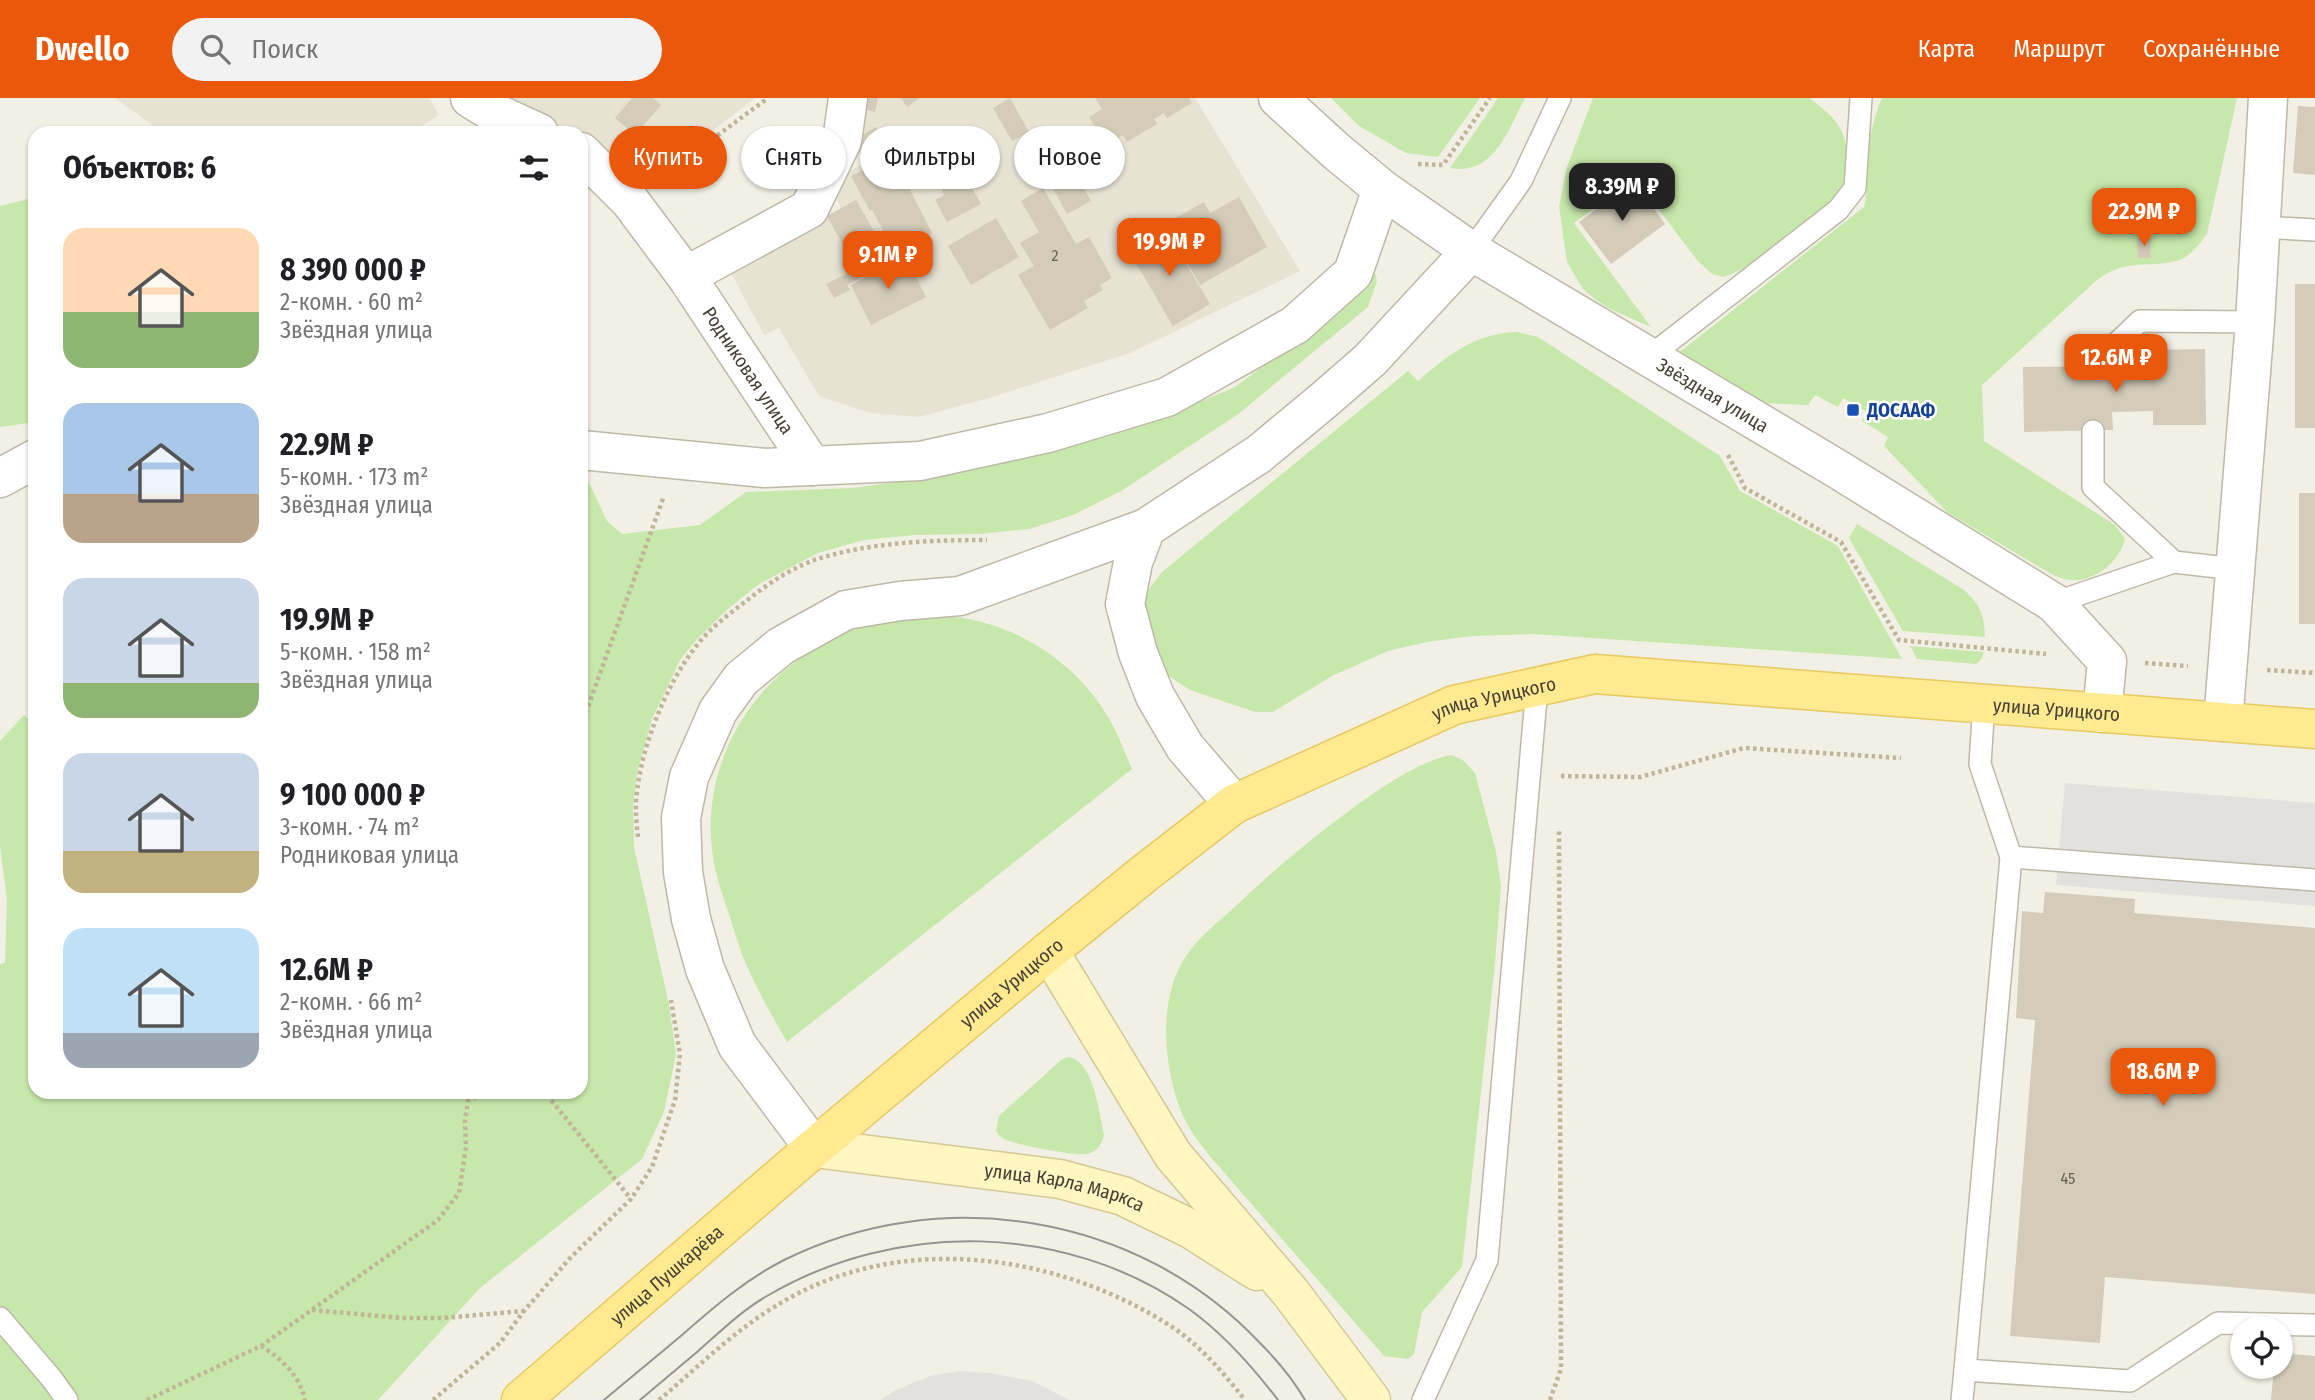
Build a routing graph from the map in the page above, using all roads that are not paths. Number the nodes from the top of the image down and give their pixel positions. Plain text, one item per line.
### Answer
1 (470, 98) edge
2 (848, 98) edge
3 (1278, 98) edge
4 (1560, 98) edge
5 (1861, 98) edge
6 (2267, 98) edge
7 (524, 126) edge
8 (588, 159) edge
9 (1395, 176) junction
10 (2261, 227) junction
11 (2315, 230) edge
12 (1471, 251) junction
13 (686, 276) junction
14 (2255, 322) junction
15 (1649, 357) junction
16 (2093, 366) dead end
17 (2093, 431) dead end
18 (588, 451) edge
19 (28, 463) edge
20 (812, 466) junction
21 (0, 478) edge
22 (1146, 528) junction
23 (2174, 562) junction
24 (2235, 569) junction
25 (2054, 603) junction
26 (1537, 687) junction
27 (1984, 704) junction
28 (2102, 713) junction
29 (2223, 722) junction
30 (2315, 729) edge
31 (1234, 804) junction
32 (2011, 857) junction
33 (2315, 880) edge
34 (1049, 951) junction
35 (814, 1148) junction
36 (1291, 1293) junction
37 (0, 1318) edge
38 (2315, 1325) edge
39 (1965, 1370) junction
40 (67, 1400) edge
41 (521, 1400) edge
42 (1371, 1400) edge
43 (1423, 1400) edge
44 (1962, 1400) edge

1 - 7 street
2 - 13 street
3 - 9 street, Звёздная улица
4 - 12 lane
5 - 15 lane
6 - 10 street
8 - 13 street, Родниковая улица
9 - 12 street, Звёздная улица
9 - 20 street
10 - 11 lane
10 - 14 street
12 - 15 street, Звёздная улица
12 - 22 street
13 - 20 street, Родниковая улица
14 - 16 lane
14 - 24 street
15 - 25 street, Звёздная улица
17 - 23 lane
18 - 20 street
19 - 21 street
22 - 31 street
22 - 35 street
23 - 24 lane
23 - 25 lane
24 - 29 street
25 - 28 street, Звёздная улица
26 - 27 main road, улица Урицкого
26 - 31 main road, улица Урицкого
26 - 43 lane
27 - 28 main road, улица Урицкого
27 - 32 lane
28 - 29 main road, улица Урицкого
29 - 30 main road, улица Урицкого
31 - 34 main road, улица Урицкого
32 - 33 lane
32 - 39 lane
34 - 35 main road, улица Урицкого
34 - 36 main road, улица Карла Маркса
35 - 36 main road, улица Карла Маркса
35 - 41 main road, улица Пушкарёва
36 - 42 main road, улица Карла Маркса
37 - 40 lane
38 - 39 lane
39 - 44 lane

